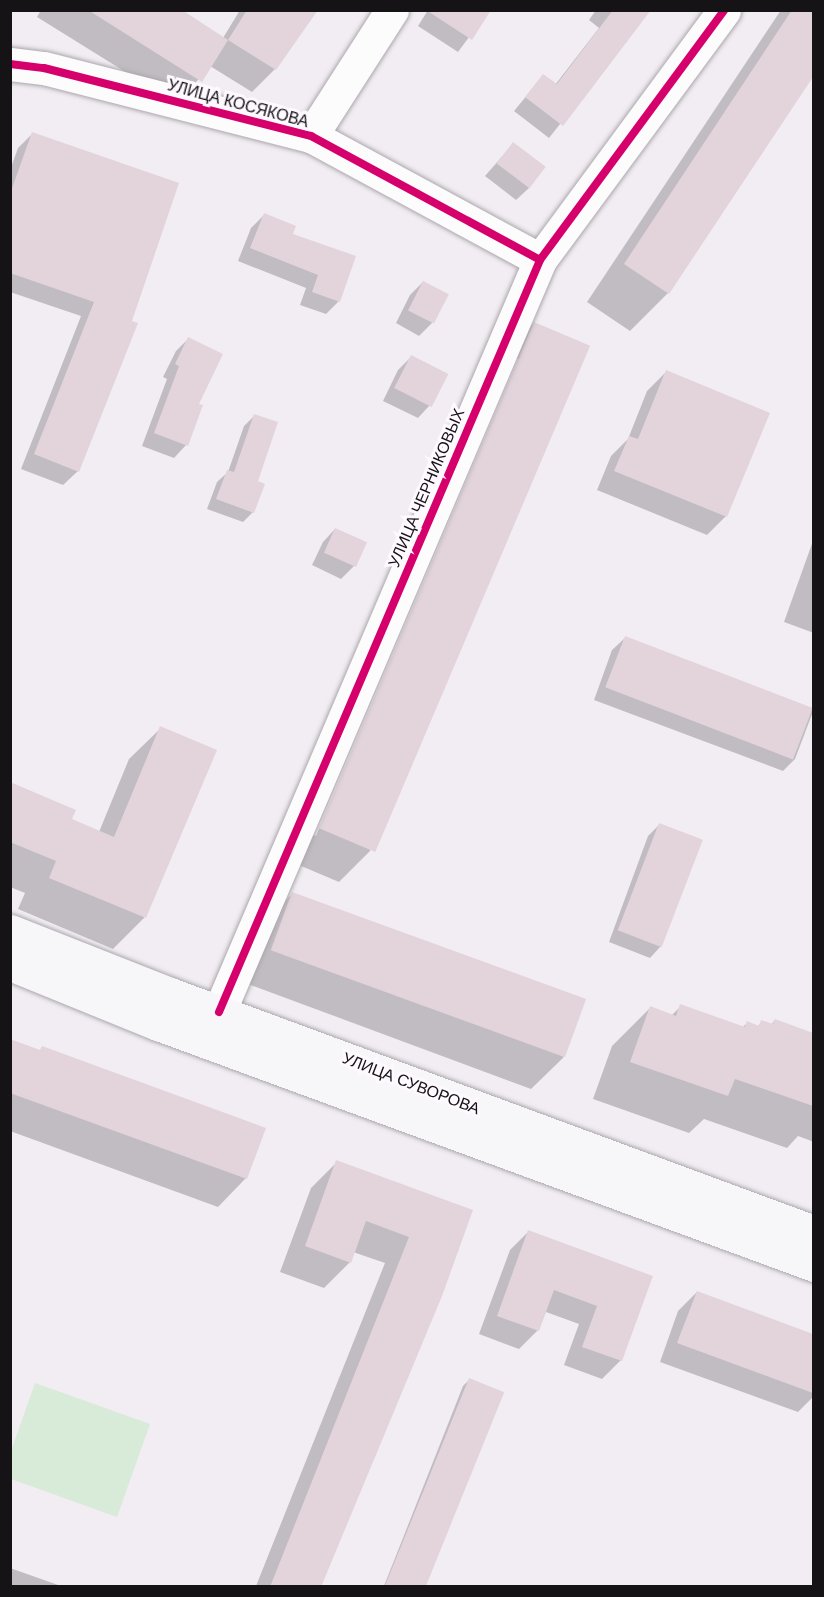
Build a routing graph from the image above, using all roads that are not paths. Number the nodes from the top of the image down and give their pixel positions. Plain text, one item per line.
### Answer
1 (392, 10) edge
2 (724, 10) edge
3 (10, 64) edge
4 (311, 136) junction
5 (540, 260) junction
6 (10, 931) edge
7 (10, 964) edge
8 (219, 1012) junction
9 (813, 1232) edge
10 (813, 1265) edge

1 - 4 street
2 - 5 street, УЛИЦА ЧЕРНИКОВЫХ
3 - 4 street, УЛИЦА КОСЯКОВА
4 - 5 street, УЛИЦА КОСЯКОВА
5 - 8 street, УЛИЦА ЧЕРНИКОВЫХ
6 - 8 main road, УЛИЦА СУВОРОВА
7 - 10 main road, УЛИЦА СУВОРОВА
8 - 9 main road, УЛИЦА СУВОРОВА

